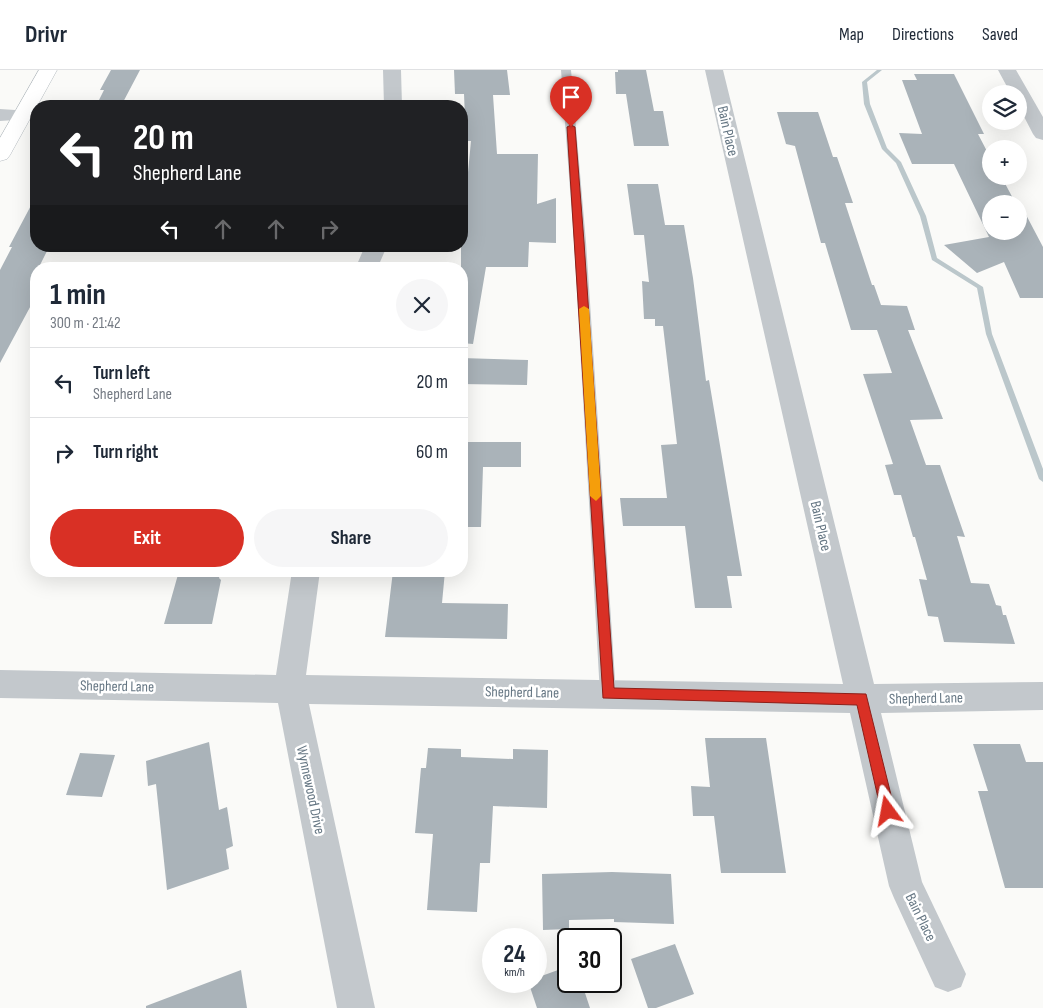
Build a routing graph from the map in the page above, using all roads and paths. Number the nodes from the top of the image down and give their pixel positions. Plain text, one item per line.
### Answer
1 (48, 70) edge
2 (392, 70) edge
3 (566, 70) edge
4 (714, 70) edge
5 (1007, 70) edge
6 (31, 100) edge
7 (393, 100) edge
8 (30, 101) edge
9 (0, 115) edge
10 (22, 115) junction
11 (1043, 134) edge
12 (0, 155) edge
13 (305, 577) edge
14 (0, 684) edge
15 (290, 688) junction
16 (608, 694) junction
17 (1043, 696) edge
18 (862, 699) junction
19 (948, 974) dead end
20 (356, 1008) edge

1 - 6 street
2 - 7 street
3 - 16 lane
4 - 18 street, Bain Place
5 - 11 street
8 - 10 street
9 - 10 street
10 - 12 street
13 - 15 street, Wynnewood Drive
14 - 15 street, Shepherd Lane
15 - 16 street, Shepherd Lane
15 - 20 street, Wynnewood Drive
16 - 18 street, Shepherd Lane
17 - 18 street, Shepherd Lane
18 - 19 street, Bain Place

